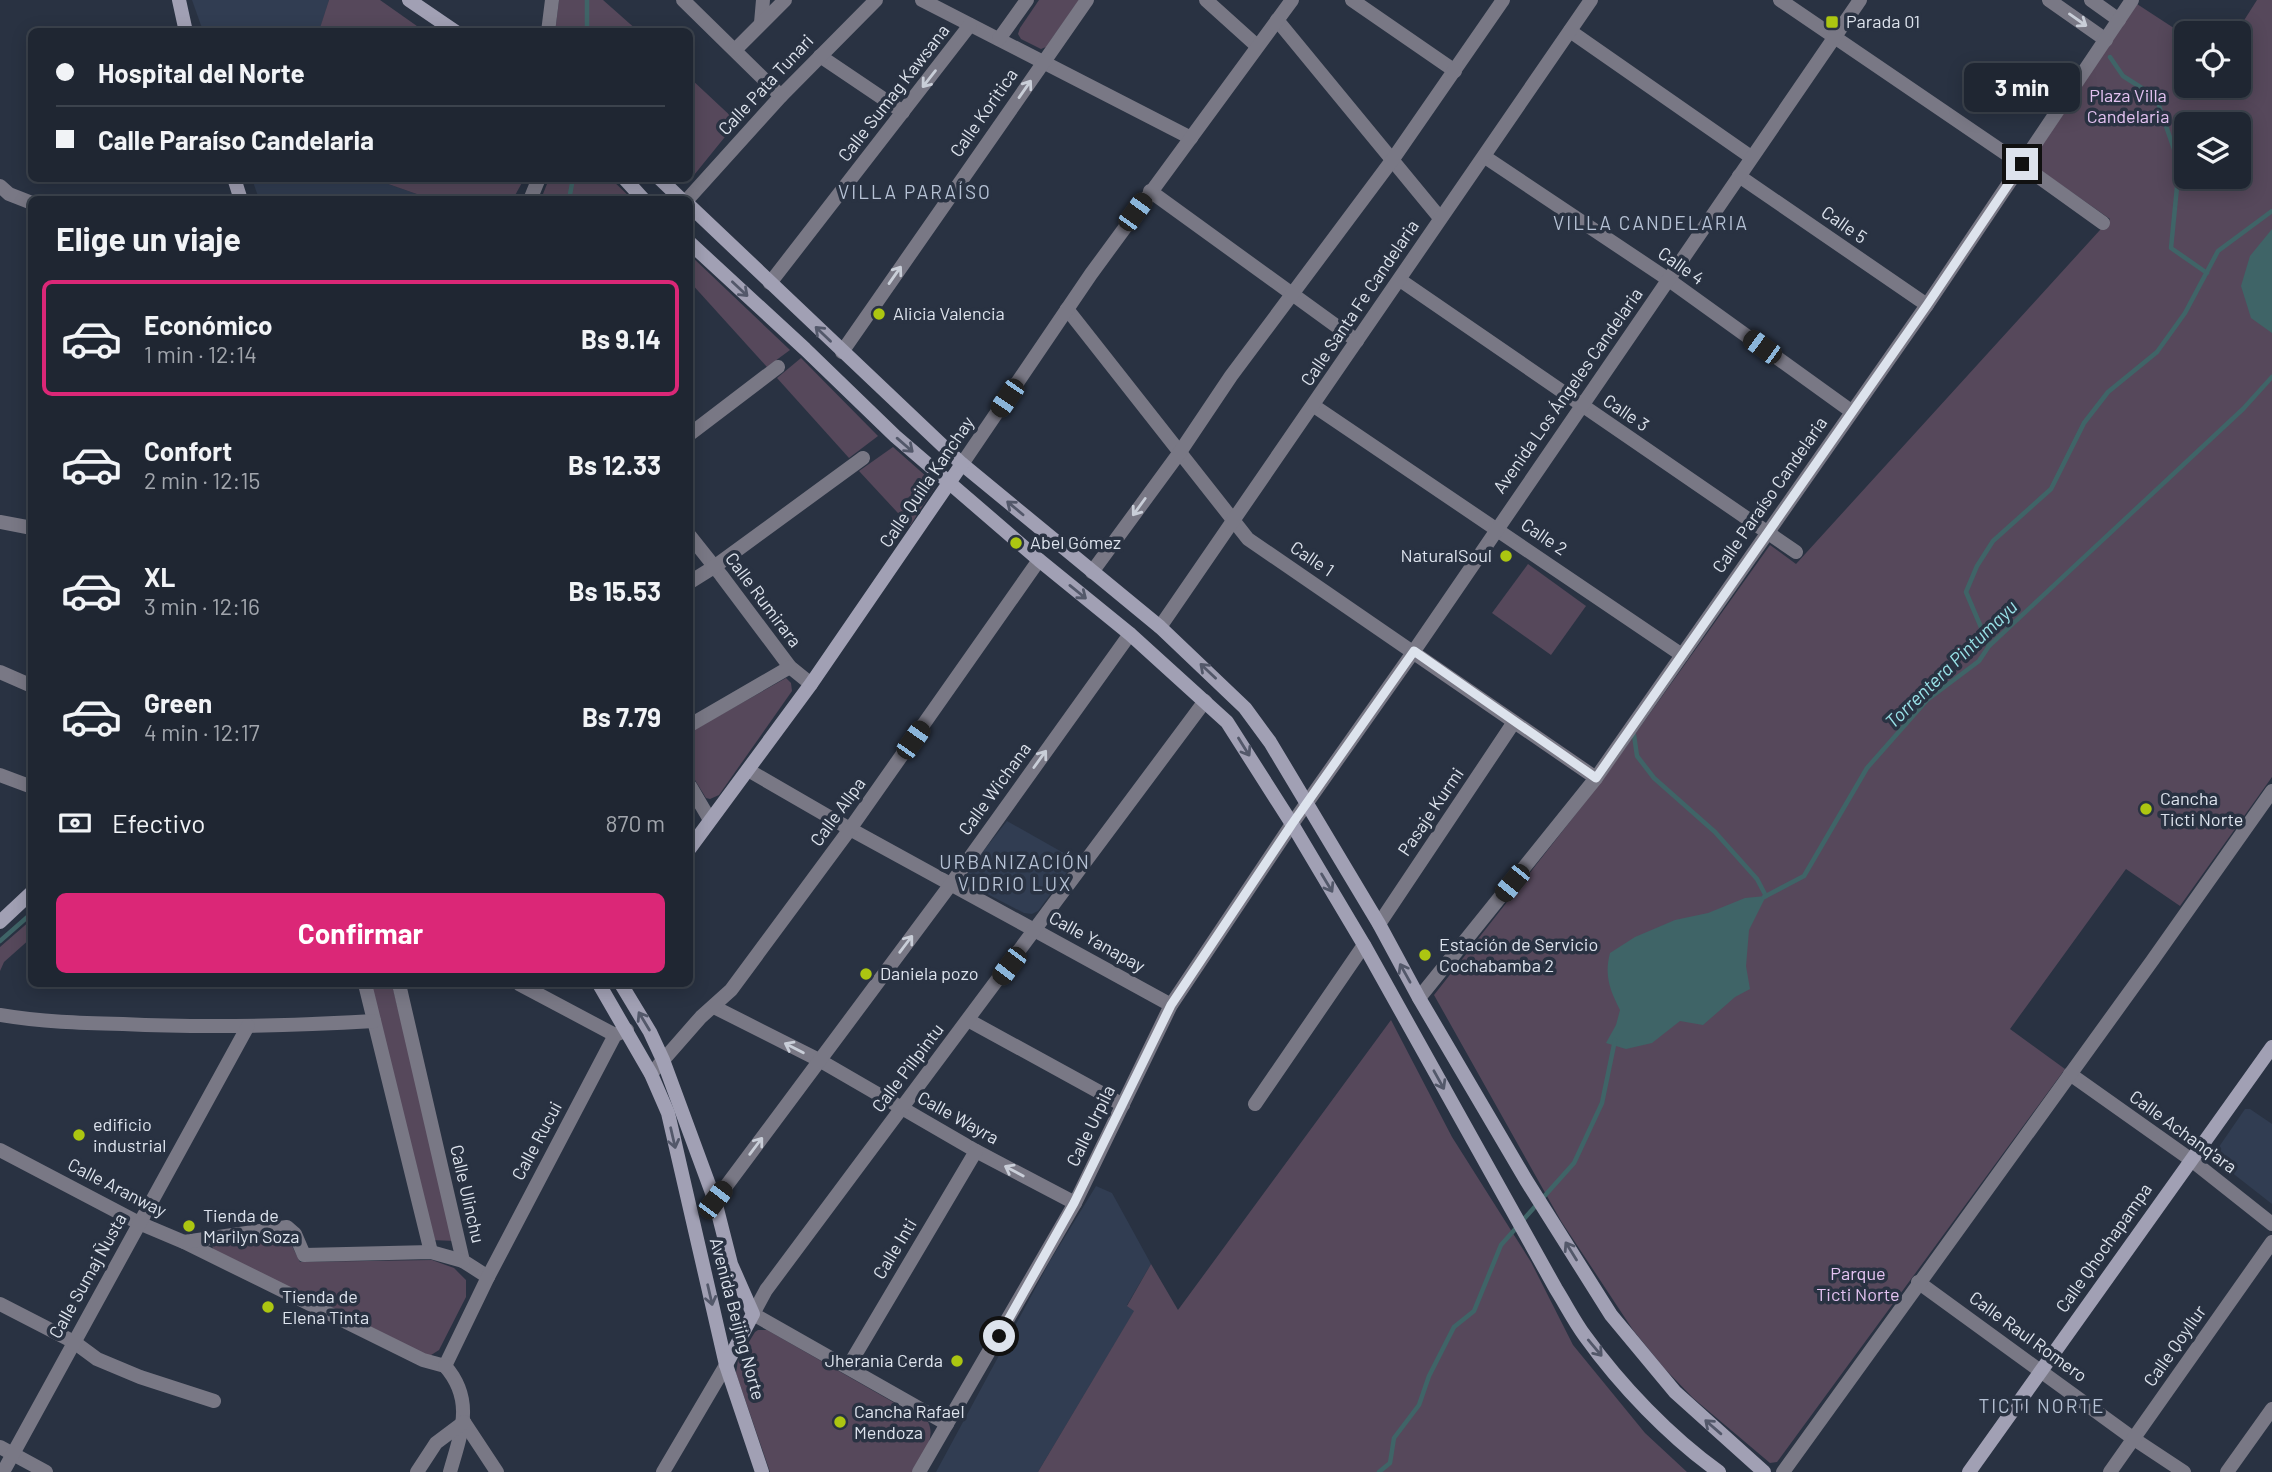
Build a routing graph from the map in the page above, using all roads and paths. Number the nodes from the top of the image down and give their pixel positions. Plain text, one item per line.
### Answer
1 (179, 0) edge
2 (552, 0) edge
3 (683, 0) edge
4 (763, 0) edge
5 (785, 0) edge
6 (876, 0) edge
7 (922, 0) edge
8 (1027, 0) edge
9 (1087, 0) edge
10 (1206, 0) edge
11 (1292, 0) edge
12 (1352, 0) edge
13 (1503, 0) edge
14 (1591, 0) edge
15 (1780, 0) edge
16 (1860, 0) edge
17 (2049, 0) edge
18 (2091, 0) edge
19 (2132, 0) edge
20 (412, 1) edge
21 (1278, 20) junction
22 (2119, 20) junction
23 (761, 23) junction
24 (970, 25) junction
25 (185, 28) edge
26 (450, 28) edge
27 (548, 28) edge
28 (1570, 31) junction
29 (1833, 37) junction
30 (999, 39) junction
31 (2106, 40) junction
32 (1257, 46) junction
33 (735, 50) junction
34 (820, 56) junction
35 (1043, 62) junction
36 (1455, 71) junction
37 (781, 96) junction
38 (903, 112) junction
39 (1191, 138) junction
40 (1485, 157) junction
41 (1751, 157) junction
42 (1393, 159) junction
43 (2022, 164) junction
44 (1739, 176) junction
45 (628, 182) edge
46 (664, 182) edge
47 (0, 186) edge
48 (1150, 191) junction
49 (640, 196) edge
50 (680, 196) edge
51 (689, 196) edge
52 (28, 201) edge
53 (693, 209) edge
54 (1440, 218) junction
55 (2103, 223) dead end
56 (693, 246) edge
57 (1400, 280) junction
58 (1669, 280) junction
59 (770, 283) junction
60 (1292, 295) junction
61 (1927, 305) junction
62 (1067, 309) junction
63 (1357, 341) junction
64 (842, 352) junction
65 (778, 367) dead end
66 (1582, 405) junction
67 (1314, 406) junction
68 (1852, 411) junction
69 (693, 430) edge
70 (1180, 453) junction
71 (863, 458) dead end
72 (962, 464) junction
73 (951, 484) junction
74 (1234, 520) junction
75 (0, 522) edge
76 (28, 527) edge
77 (1497, 528) junction
78 (1768, 533) junction
79 (693, 540) edge
80 (1796, 552) dead end
81 (1039, 560) junction
82 (714, 567) junction
83 (1092, 572) junction
84 (693, 580) edge
85 (1160, 627) junction
86 (1130, 634) junction
87 (1414, 651) junction
88 (1682, 654) junction
89 (790, 667) junction
90 (0, 672) edge
91 (28, 684) edge
92 (811, 684) junction
93 (1205, 701) junction
94 (1514, 722) junction
95 (693, 723) edge
96 (748, 770) junction
97 (0, 775) edge
98 (1596, 778) junction
99 (28, 786) edge
100 (693, 791) edge
101 (2272, 791) edge
102 (1306, 803) junction
103 (2267, 809) edge
104 (710, 820) junction
105 (1292, 824) junction
106 (850, 829) junction
107 (693, 844) edge
108 (951, 884) junction
109 (28, 896) edge
110 (0, 922) edge
111 (1379, 924) junction
112 (1036, 931) junction
113 (1364, 944) junction
114 (366, 987) edge
115 (400, 987) edge
116 (525, 987) edge
117 (600, 987) edge
118 (623, 987) edge
119 (1419, 998) junction
120 (1171, 1005) junction
121 (714, 1007) junction
122 (0, 1016) edge
123 (968, 1020) junction
124 (374, 1021) junction
125 (247, 1026) junction
126 (621, 1033) junction
127 (2272, 1047) edge
128 (663, 1060) junction
129 (819, 1060) junction
130 (651, 1073) junction
131 (2070, 1074) junction
132 (1255, 1104) dead end
133 (1123, 1105) junction
134 (901, 1108) junction
135 (0, 1150) edge
136 (976, 1151) junction
137 (2190, 1159) junction
138 (715, 1200) junction
139 (1074, 1203) junction
140 (139, 1223) junction
141 (2272, 1224) edge
142 (184, 1242) junction
143 (2272, 1242) edge
144 (431, 1252) junction
145 (463, 1261) junction
146 (488, 1277) junction
147 (1918, 1282) junction
148 (0, 1304) edge
149 (753, 1314) junction
150 (74, 1342) junction
151 (726, 1365) junction
152 (445, 1366) junction
153 (848, 1367) junction
154 (2041, 1369) junction
155 (214, 1401) dead end
156 (2271, 1411) edge
157 (464, 1422) junction
158 (947, 1424) junction
159 (2134, 1439) junction
160 (6, 1450) edge
161 (3, 1472) edge
162 (46, 1472) edge
163 (417, 1472) edge
164 (450, 1472) edge
165 (497, 1472) edge
166 (663, 1472) edge
167 (762, 1472) edge
168 (919, 1472) edge
169 (1719, 1472) edge
170 (1764, 1472) edge
171 (1783, 1472) edge
172 (1969, 1472) edge
173 (2110, 1472) edge
174 (2184, 1472) edge
175 (2227, 1472) edge

1 - 25 main road
2 - 27 street
3 - 33 street
4 - 23 street
5 - 23 street
6 - 34 street, Calle Pata Tunari
7 - 24 street
8 - 30 street
9 - 35 street, Calle Koritica
10 - 32 street
11 - 21 street, Calle Quilla Kanchay
12 - 36 street
13 - 36 street
14 - 28 street, Calle Santa Fe Candelaria
15 - 29 street
16 - 29 street, Avenida Los Ángeles Candelaria
17 -> 31 street
18 - 22 street
19 - 22 street, Calle Paraíso Candelaria
20 - 26 main road
21 - 32 street, Calle Quilla Kanchay
21 - 42 street
22 - 31 street, Calle Paraíso Candelaria
23 - 33 street
24 - 30 street
24 -> 38 street, Calle Sumag Kawsana
28 - 40 street, Calle Santa Fe Candelaria
28 - 41 street
29 - 41 street, Avenida Los Ángeles Candelaria
29 - 43 street
30 - 35 street
31 - 43 street, Calle Paraíso Candelaria
32 - 39 street, Calle Quilla Kanchay
33 - 37 street
34 - 37 street, Calle Pata Tunari
34 - 38 street
35 - 39 street
64 -> 35 street, Calle Koritica
36 - 42 street
37 - 51 street, Calle Pata Tunari
38 - 59 street, Calle Sumag Kawsana
39 - 48 street, Calle Quilla Kanchay
40 - 54 street, Calle Santa Fe Candelaria
40 - 58 street, Calle 4
41 - 44 street, Avenida Los Ángeles Candelaria
42 - 54 street
42 - 60 street
43 - 55 street
43 - 61 street, Calle Paraíso Candelaria
44 - 58 street, Avenida Los Ángeles Candelaria
44 - 61 street, Calle 5
45 - 49 main road
46 - 50 main road
47 - 52 street
48 - 60 street
48 - 62 street, Calle Quilla Kanchay
53 - 59 main road
54 - 57 street, Calle Santa Fe Candelaria
56 -> 73 main road
57 - 63 street, Calle Santa Fe Candelaria
57 - 66 street, Calle 3
58 - 66 street, Avenida Los Ángeles Candelaria
58 - 68 street, Calle 4
64 -> 59 main road
60 - 63 street
60 - 70 street
61 - 68 street, Calle Paraíso Candelaria
62 - 70 street, Calle 1
62 - 72 street, Calle Quilla Kanchay
63 - 67 street, Calle Santa Fe Candelaria
64 - 72 main road
65 - 69 street
66 - 77 street, Avenida Los Ángeles Candelaria
66 - 78 street, Calle 3
67 - 74 street, Calle Santa Fe Candelaria
67 - 77 street, Calle 2
68 - 78 street, Calle Paraíso Candelaria
70 - 74 street, Calle 1
70 -> 83 street
71 - 82 street
72 - 73 main road, Calle Quilla Kanchay
83 -> 72 main road
73 - 81 main road
73 - 92 main road, Calle Quilla Kanchay
74 - 85 street, Calle Santa Fe Candelaria
74 - 87 street, Calle 1
75 - 76 street
77 - 87 street, Avenida Los Ángeles Candelaria
77 - 88 street, Calle 2
78 - 80 street, Calle 3
78 - 88 street, Calle Paraíso Candelaria
79 - 82 street, Calle Rumirara
81 -> 86 main road
81 - 106 street, Calle Allpa
82 - 84 street
82 - 89 street, Calle Rumirara
83 - 85 main road
102 -> 85 main road
86 - 93 main road
108 -> 86 street, Calle Wichana
87 - 94 street, Calle 1
87 - 102 street, Avenida Los Ángeles Candelaria
88 - 98 street, Calle Paraíso Candelaria
89 - 92 street, Calle Rumirara
89 - 95 street
90 - 91 street
92 - 96 main road, Calle Quilla Kanchay
93 -> 105 main road
93 - 112 street, Calle Pillpintu
94 - 98 street, Calle 1
94 - 111 street, Pasaje Kurmi
96 - 104 main road, Calle Quilla Kanchay
96 - 106 street, Calle Yanapay
97 - 99 street
98 - 119 street, Calle Paraíso Candelaria
100 - 104 street
101 - 103 street
102 - 105 street, Calle Urpila
102 - 111 main road
103 - 131 street
104 - 107 main road, Calle Quilla Kanchay
105 -> 113 main road
105 - 120 street, Calle Urpila
106 - 108 street, Calle Yanapay
106 - 121 street, Calle Allpa
108 - 112 street, Calle Yanapay
129 -> 108 street, Calle Wichana
109 - 110 main road
119 -> 111 main road
112 - 120 street, Calle Yanapay
112 - 123 street, Calle Pillpintu
113 - 132 street
113 -> 169 main road
114 - 124 street
115 - 145 street, Calle Ulinchu
116 - 126 street
117 - 126 main road, Avenida Beijing Norte
128 -> 118 main road, Avenida Beijing Norte
170 -> 119 main road
120 - 133 street, Calle Urpila
121 - 128 street, Calle Allpa
129 -> 121 street, Calle Wayra
122 - 125 street
123 - 133 street
123 - 134 street, Calle Pillpintu
124 - 125 street
124 - 144 street
125 - 140 street, Calle Sumaj Ñusta
126 - 130 main road, Avenida Beijing Norte
126 - 146 street, Calle Rucui
127 - 137 main road, Calle Qhochapampa
128 - 130 street, Calle Allpa
128 - 138 main road, Avenida Beijing Norte
129 - 134 street, Calle Wayra
138 -> 129 street, Calle Wichana
130 -> 151 main road, Avenida Beijing Norte
131 - 137 street, Calle Achanq'ara
131 - 147 street
133 - 139 street, Calle Urpila
134 - 136 street, Calle Wayra
134 - 149 street, Calle Pillpintu
135 - 140 street, Calle Aranway
139 -> 136 street, Calle Wayra
136 - 153 street, Calle Inti
137 - 141 street, Calle Achanq'ara
137 - 154 main road, Calle Qhochapampa
138 - 149 main road, Avenida Beijing Norte
139 - 158 street, Calle Urpila
140 - 142 street, Calle Aranway
140 - 150 street, Calle Sumaj Ñusta
142 - 144 street
142 - 152 street, Calle Aranway
143 - 159 street, Calle Qoyllur
144 - 145 street
145 - 146 street, Calle Ulinchu
146 - 152 street
147 - 154 street, Calle Raul Romero
147 - 171 street
148 - 150 street
149 - 151 main road, Calle Pillpintu
149 - 153 street
150 - 155 street
150 - 160 street, Calle Sumaj Ñusta
151 - 166 street, Calle Pillpintu
151 - 167 main road, Avenida Beijing Norte
152 - 157 street
153 - 158 street
154 - 159 street, Calle Raul Romero
154 - 172 main road, Calle Qhochapampa
156 - 175 street
157 - 163 street
157 - 164 street
157 - 165 street
158 - 168 street, Calle Urpila
159 - 173 street, Calle Qoyllur
159 - 174 street, Calle Raul Romero
160 - 161 street, Calle Sumaj Ñusta
160 - 162 street

